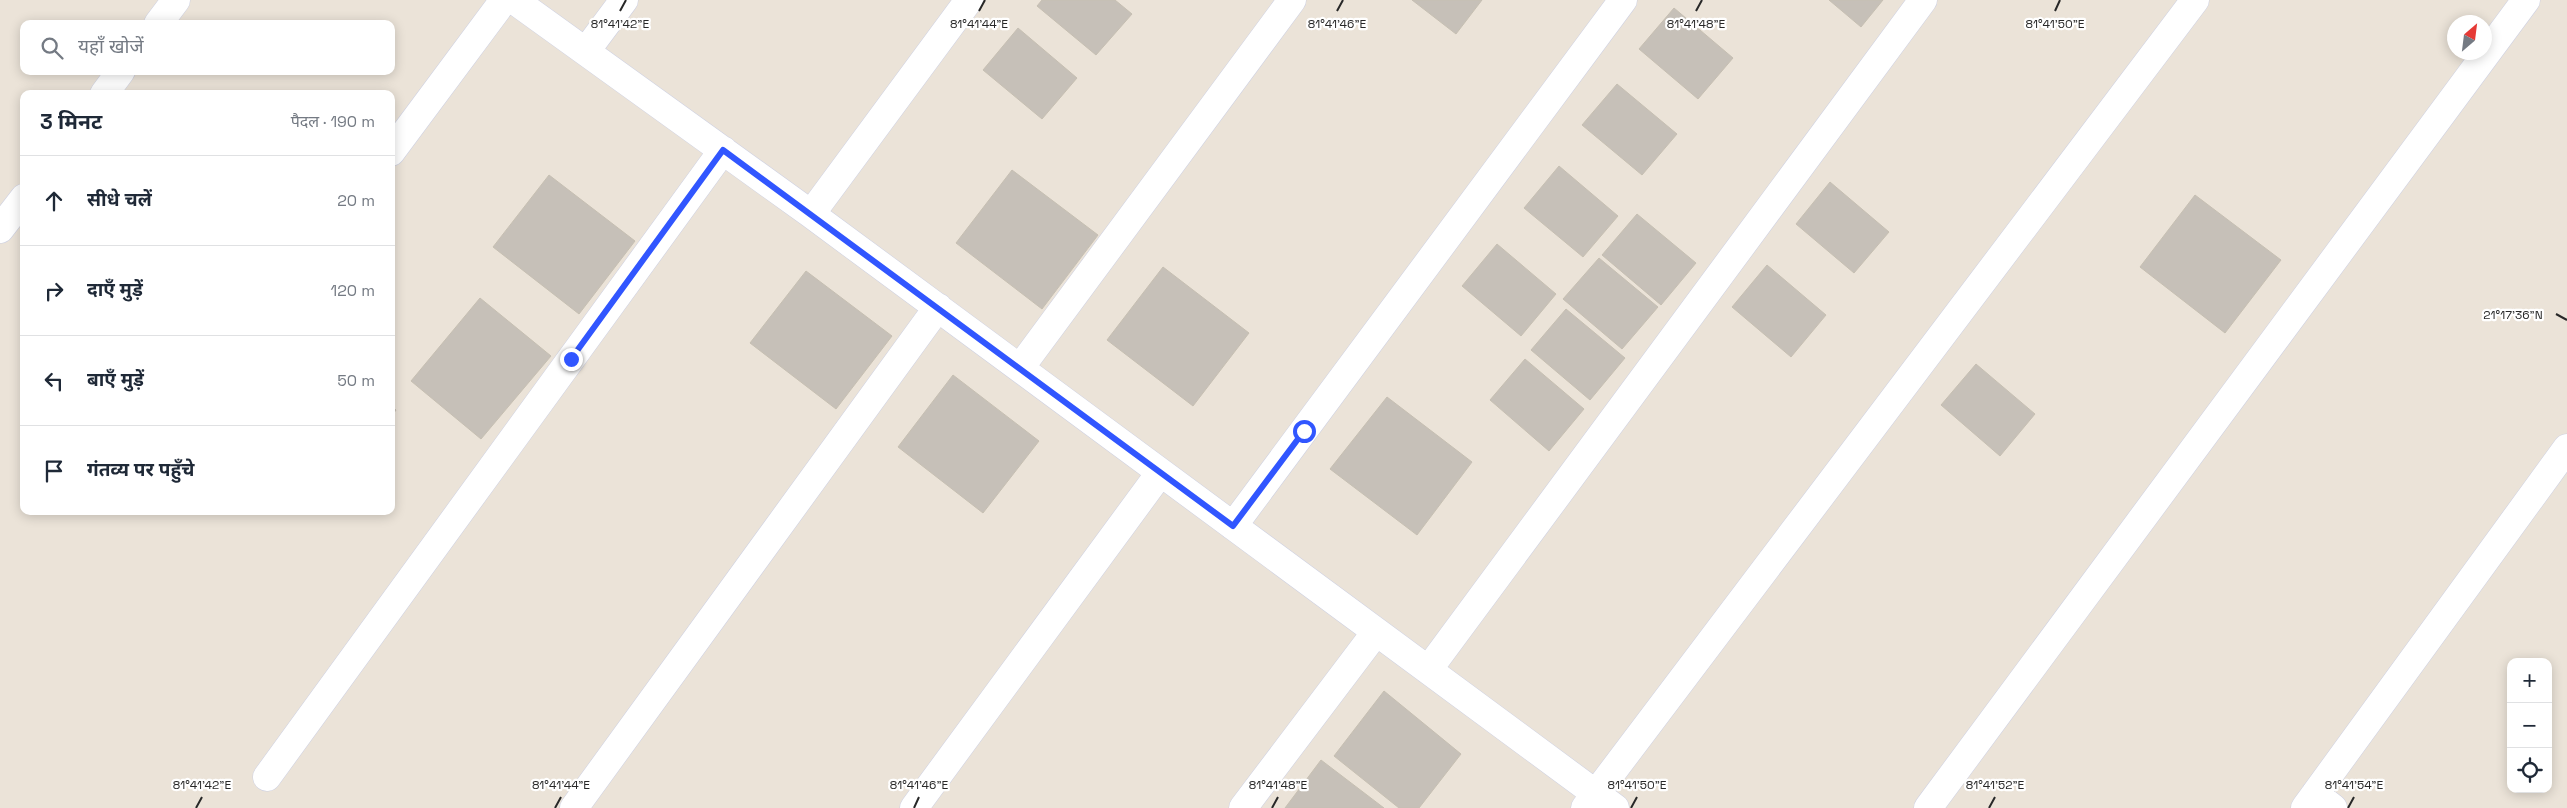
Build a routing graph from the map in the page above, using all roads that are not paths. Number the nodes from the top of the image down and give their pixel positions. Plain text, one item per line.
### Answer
1 (176, 0) edge
2 (504, 0) edge
3 (514, 0) edge
4 (624, 0) edge
5 (969, 0) edge
6 (1292, 0) edge
7 (1623, 0) edge
8 (1923, 0) edge
9 (2195, 0) edge
10 (2526, 0) edge
11 (161, 20) edge
12 (586, 51) junction
13 (118, 75) edge
14 (107, 90) edge
15 (395, 147) edge
16 (723, 150) junction
17 (20, 203) edge
18 (811, 214) junction
19 (0, 230) edge
20 (938, 307) junction
21 (1020, 368) junction
22 (2567, 448) edge
23 (1160, 472) junction
24 (1233, 526) junction
25 (1376, 632) junction
26 (1428, 670) junction
27 (267, 777) dead end
28 (1598, 803) edge
29 (2318, 804) edge
30 (574, 808) edge
31 (914, 808) edge
32 (1243, 808) edge
33 (1928, 808) edge

1 - 11 street
2 - 15 street
3 - 12 street
4 - 12 street
5 - 18 street
6 - 21 street
7 - 24 street
8 - 26 street
9 - 28 street
10 - 33 street
12 - 16 street
13 - 14 street
16 - 18 street
16 - 27 street
17 - 19 street
18 - 20 street
20 - 21 street
20 - 30 street
21 - 23 street
22 - 29 street
23 - 24 street
23 - 31 street
24 - 25 street
25 - 26 street
25 - 32 street
26 - 28 street

